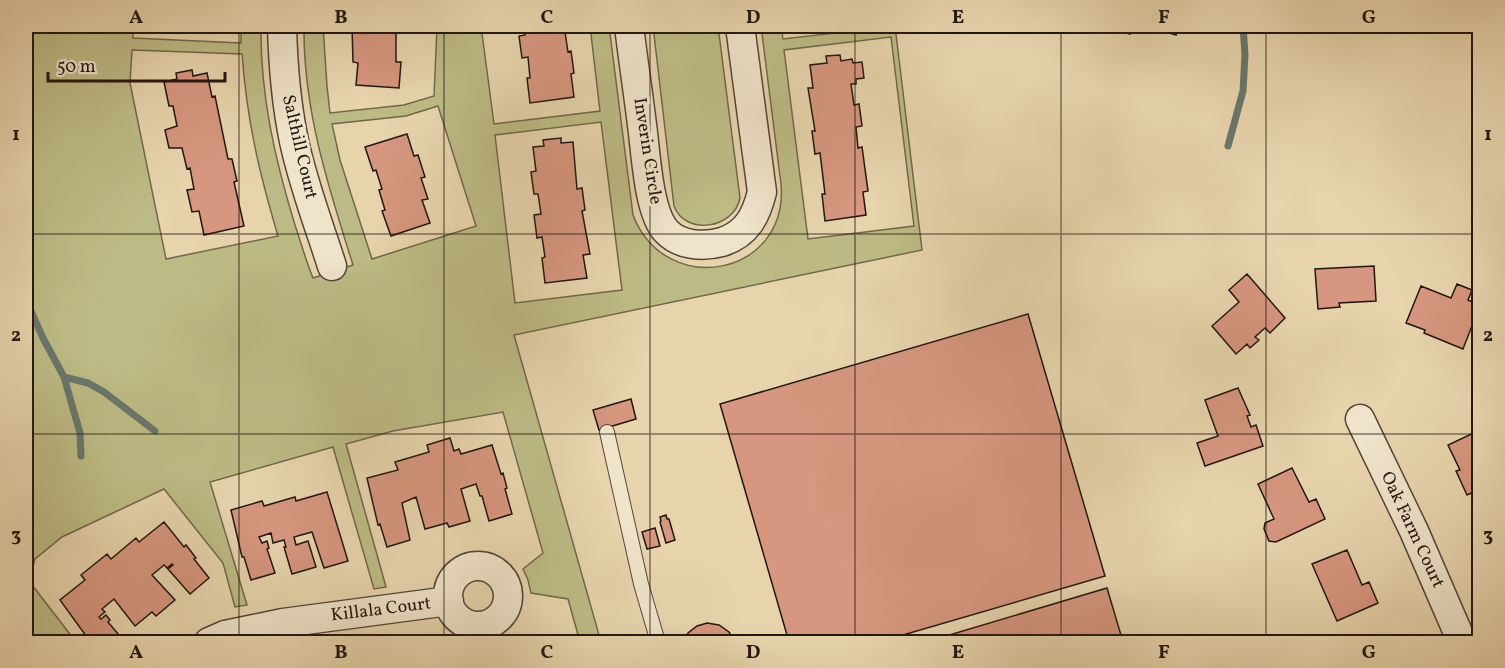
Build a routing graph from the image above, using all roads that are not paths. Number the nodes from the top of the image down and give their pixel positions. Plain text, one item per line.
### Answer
1 (282, 26) edge
2 (629, 26) edge
3 (740, 26) edge
4 (332, 266) dead end
5 (1360, 419) dead end
6 (607, 432) dead end
7 (448, 602) dead end
8 (208, 642) edge
9 (658, 642) edge
10 (1462, 642) edge

1 - 4 street, Salthill Court
2 - 3 street, Inverin Circle
5 - 10 street, Oak Farm Court
6 - 9 lane
7 - 8 street, Killala Court

